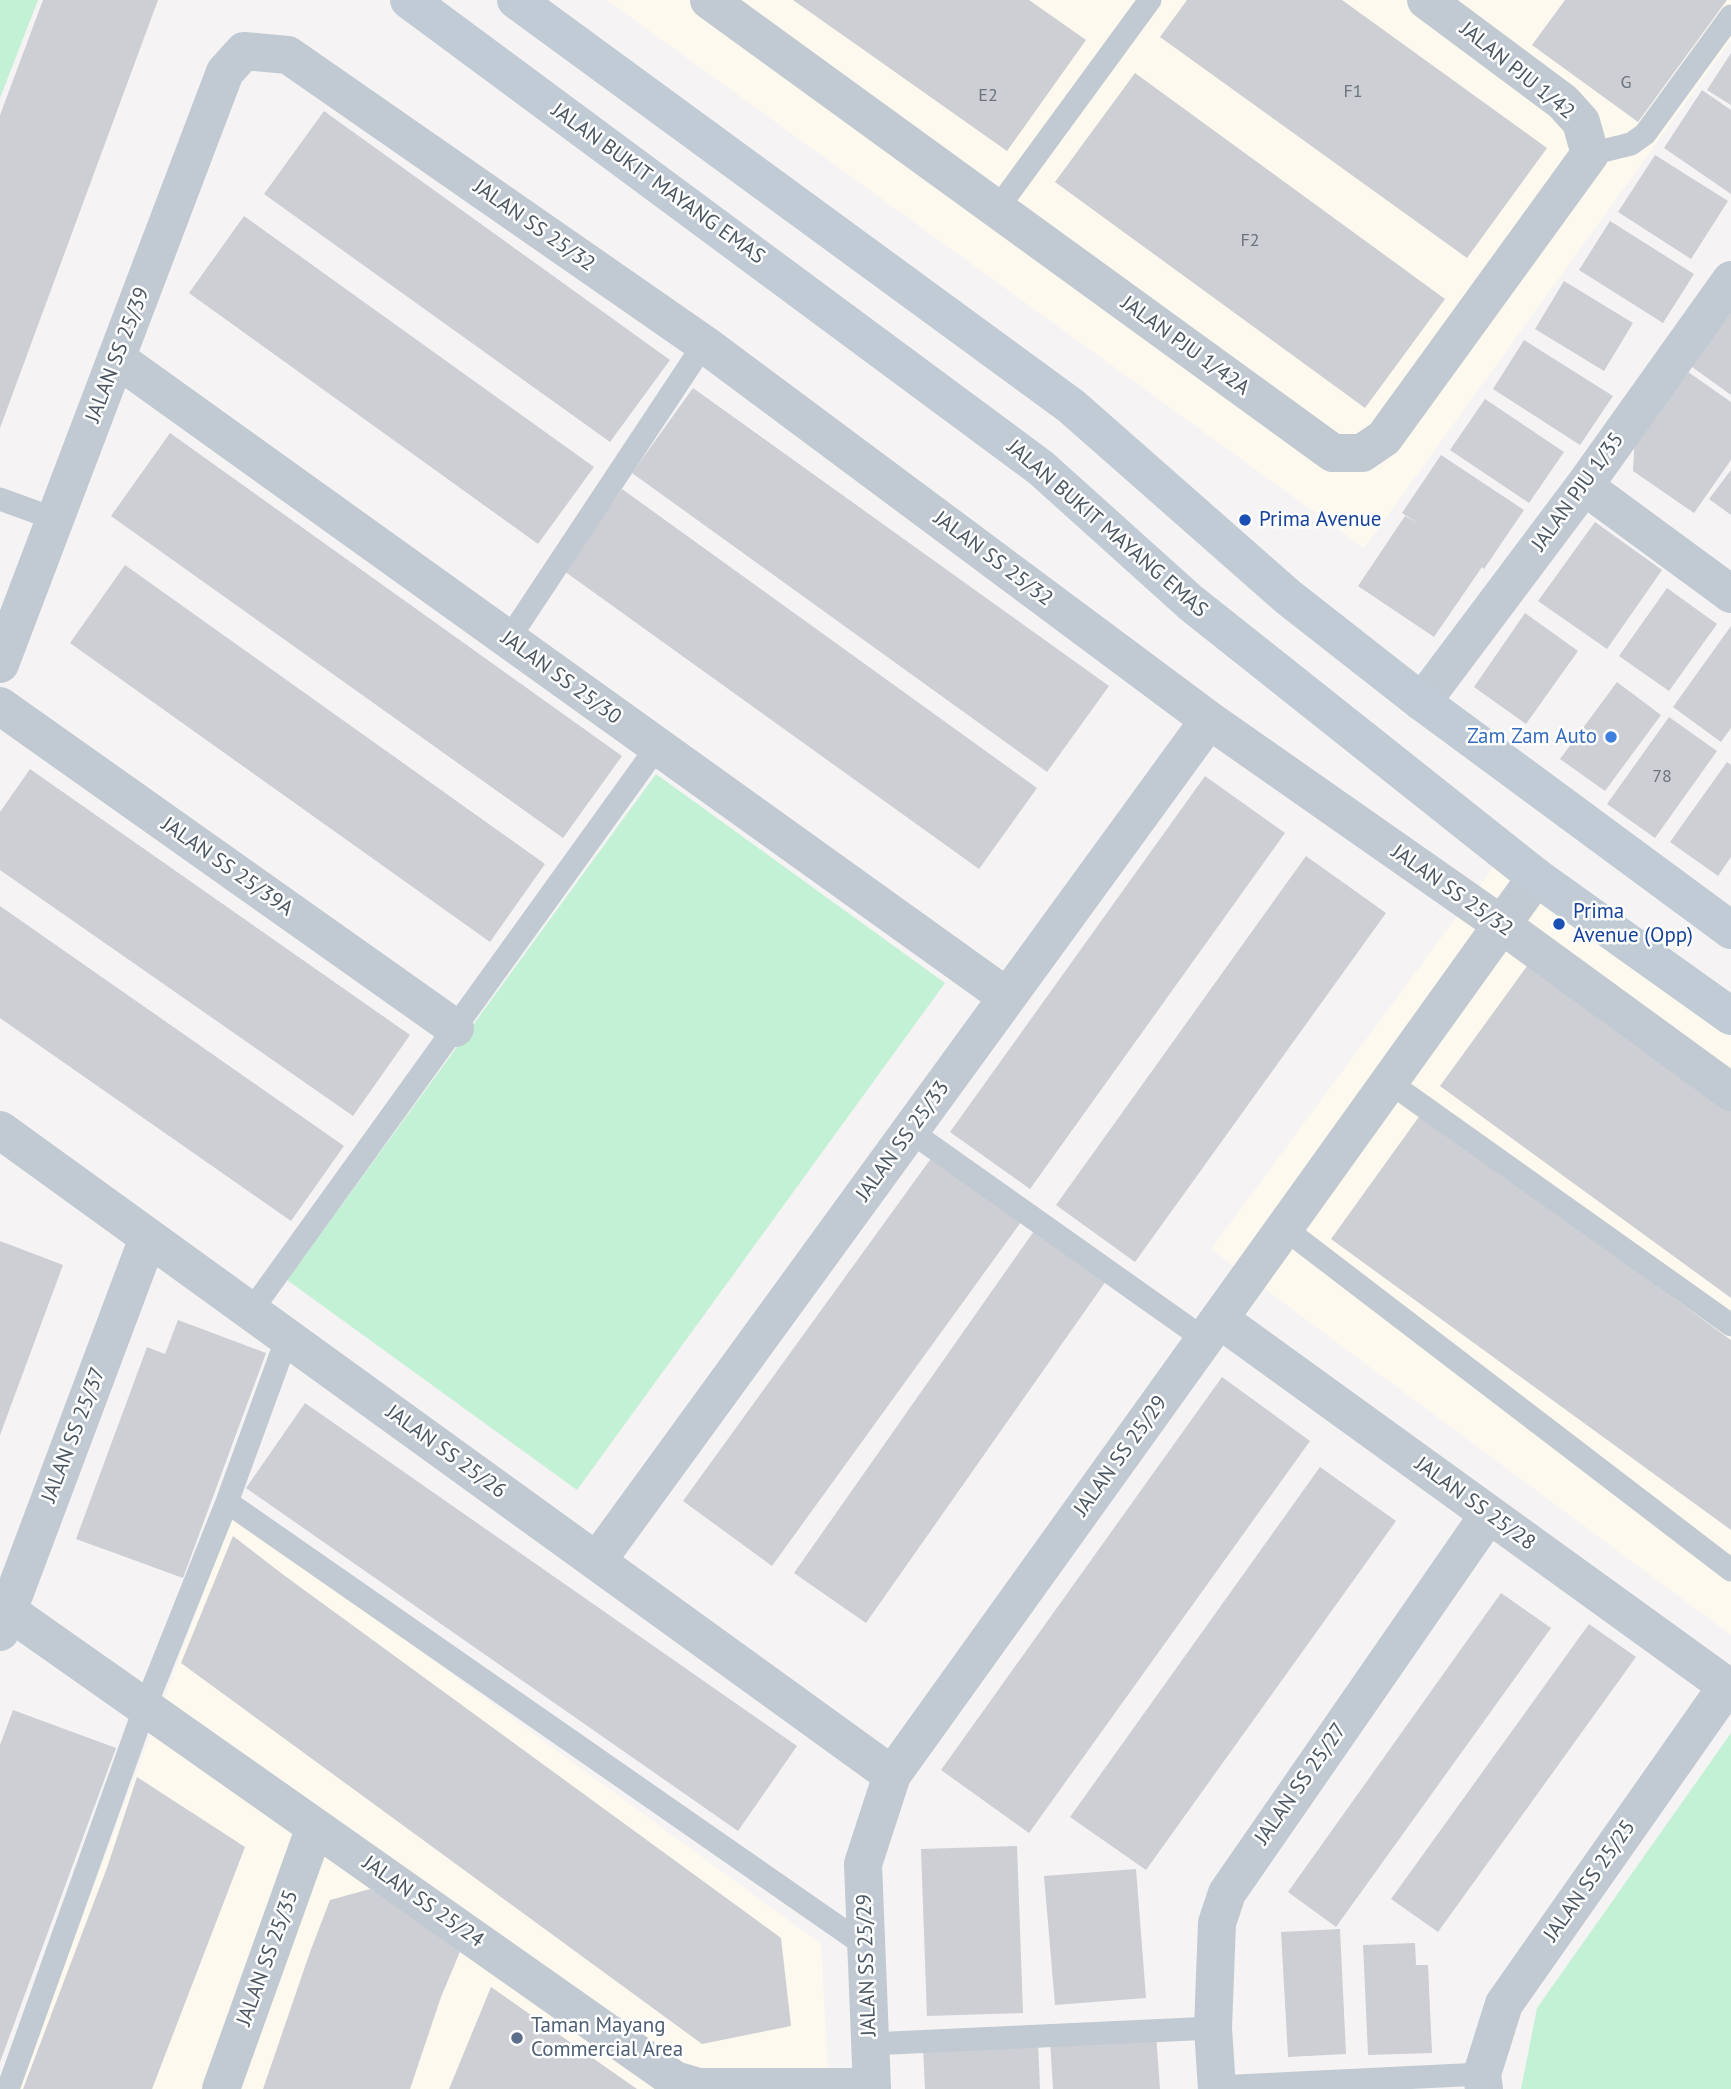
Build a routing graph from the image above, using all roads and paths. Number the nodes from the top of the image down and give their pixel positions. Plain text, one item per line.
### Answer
1 (409, 0) edge
2 (516, 0) edge
3 (709, 0) edge
4 (1150, 0) edge
5 (1444, 5) edge
6 (1731, 16) edge
7 (244, 51) joint
8 (1590, 154) junction
9 (997, 209) junction
10 (1731, 279) edge
11 (704, 345) junction
12 (116, 358) junction
13 (1584, 486) junction
14 (0, 499) edge
15 (55, 519) junction
16 (1731, 594) edge
17 (508, 640) junction
18 (0, 664) edge
19 (1422, 702) junction
20 (0, 706) edge
21 (1209, 720) junction
22 (657, 747) junction
23 (1536, 877) junction
24 (1502, 925) junction
25 (1731, 930) edge
26 (1007, 997) junction
27 (1731, 1016) edge
28 (455, 1028) junction
29 (1389, 1082) junction
30 (1731, 1092) edge
31 (0, 1130) edge
32 (910, 1131) junction
33 (1284, 1228) junction
34 (148, 1238) junction
35 (251, 1311) junction
36 (1731, 1325) edge
37 (1212, 1329) junction
38 (287, 1338) junction
39 (226, 1502) junction
40 (1489, 1514) junction
41 (597, 1561) junction
42 (1731, 1570) edge
43 (4, 1622) edge
44 (1729, 1687) edge
45 (145, 1707) junction
46 (892, 1775) junction
47 (316, 1827) junction
48 (867, 1947) junction
49 (1213, 2028) junction
50 (870, 2044) junction
51 (1483, 2081) edge
52 (872, 2088) edge
53 (1217, 2088) edge
54 (8, 2089) edge
55 (220, 2089) edge

1 - 23 main road, JALAN BUKIT MAYANG EMAS
2 - 19 main road
3 - 9 street, JALAN PJU 1/42A
4 - 9 lane
5 - 8 street, JALAN PJU 1/42
6 - 8 lane
7 - 11 street, JALAN SS 25/32
7 - 12 street, JALAN SS 25/39
8 - 9 street, JALAN PJU 1/42A
10 - 13 street, JALAN PJU 1/35
11 - 17 lane
11 - 21 street, JALAN SS 25/32
12 - 15 street, JALAN SS 25/39
12 - 17 street, JALAN SS 25/30
13 - 16 street
13 - 19 street, JALAN PJU 1/35
14 - 15 lane
15 - 18 street, JALAN SS 25/39
17 - 22 street, JALAN SS 25/30
19 - 25 main road
20 - 28 street, JALAN SS 25/39A
21 - 24 street, JALAN SS 25/32
21 - 26 street, JALAN SS 25/33
22 - 26 street, JALAN SS 25/30
22 - 28 lane
23 - 24 street, JALAN SS 25/29
23 - 27 main road, JALAN BUKIT MAYANG EMAS
24 - 29 street, JALAN SS 25/29
24 - 30 street, JALAN SS 25/32
26 - 32 street, JALAN SS 25/33
28 - 35 lane
29 - 33 street, JALAN SS 25/29
29 - 36 lane
31 - 34 street, JALAN SS 25/26
32 - 37 lane
32 - 41 street, JALAN SS 25/33
33 - 37 street, JALAN SS 25/29
33 - 42 lane
34 - 35 street, JALAN SS 25/26
34 - 43 street, JALAN SS 25/37
35 - 38 street, JALAN SS 25/26
37 - 40 street, JALAN SS 25/28
37 - 46 street, JALAN SS 25/29
38 - 39 lane
38 - 41 street, JALAN SS 25/26
39 - 45 lane
39 - 48 lane
40 - 44 street, JALAN SS 25/28
40 - 49 street, JALAN SS 25/27
41 - 46 street, JALAN SS 25/26
43 - 45 street, JALAN SS 25/24
44 - 51 street, JALAN SS 25/25
45 - 47 street, JALAN SS 25/24
45 - 54 lane
46 - 48 street, JALAN SS 25/29
47 - 52 street, JALAN SS 25/24
47 - 55 street, JALAN SS 25/35
48 - 50 street, JALAN SS 25/29
49 - 50 lane
49 - 53 street, JALAN SS 25/27
50 - 52 street, JALAN SS 25/29
51 - 53 lane

